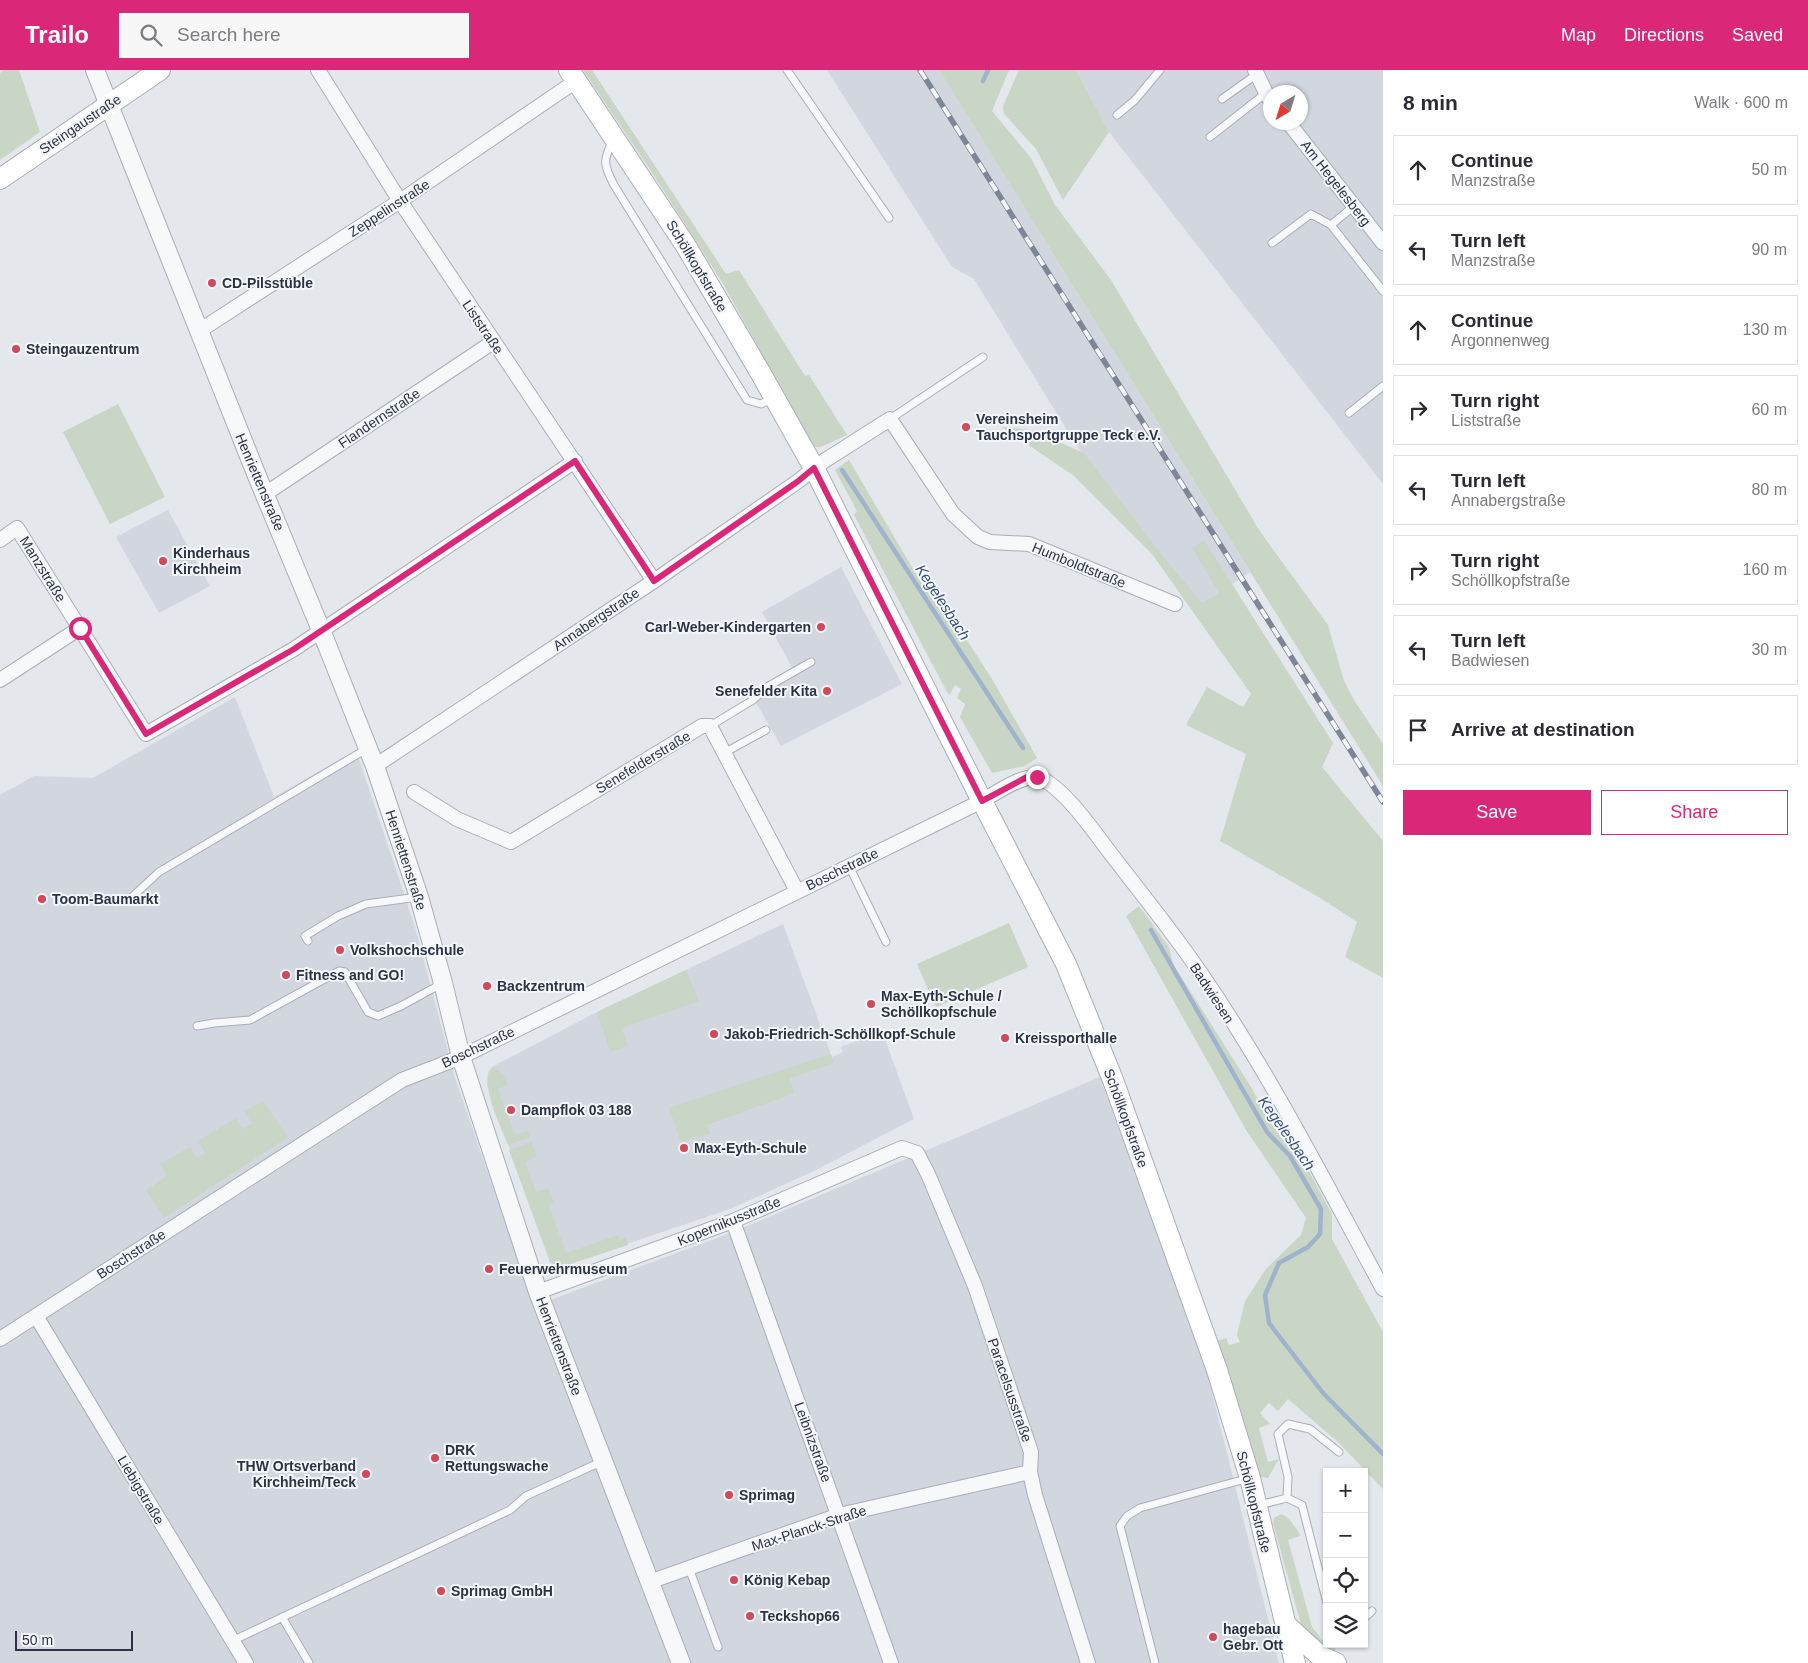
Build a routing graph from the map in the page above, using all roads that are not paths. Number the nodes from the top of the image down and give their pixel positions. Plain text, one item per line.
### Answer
1 (95, 70) edge
2 (160, 70) edge
3 (318, 70) edge
4 (787, 70) edge
5 (1160, 70) edge
6 (1256, 72) edge
7 (573, 76) edge
8 (1263, 87) edge
9 (1222, 98) dead end
10 (1263, 100) edge
11 (108, 104) junction
12 (1117, 115) dead end
13 (1294, 130) edge
14 (614, 137) junction
15 (1210, 137) dead end
16 (0, 179) edge
17 (400, 201) junction
18 (1354, 206) junction
19 (889, 218) dead end
20 (1331, 224) junction
21 (1272, 243) dead end
22 (1383, 243) edge
23 (1383, 291) edge
24 (198, 331) junction
25 (493, 342) junction
26 (983, 358) dead end
27 (1383, 386) edge
28 (774, 397) junction
29 (1348, 413) dead end
30 (890, 419) junction
31 (575, 461) junction
32 (814, 468) junction
33 (265, 494) junction
34 (0, 540) edge
35 (654, 581) junction
36 (1175, 604) dead end
37 (80, 628) junction
38 (321, 630) junction
39 (811, 662) dead end
40 (0, 680) edge
41 (710, 726) junction
42 (766, 730) dead end
43 (368, 748) junction
44 (724, 753) junction
45 (374, 766) junction
46 (414, 792) dead end
47 (982, 801) junction
48 (849, 866) junction
49 (797, 891) junction
50 (419, 897) junction
51 (130, 898) dead end
52 (308, 941) dead end
53 (886, 942) dead end
54 (443, 983) junction
55 (197, 1026) dead end
56 (461, 1056) junction
57 (917, 1153) joint
58 (733, 1221) junction
59 (1383, 1289) edge
60 (538, 1292) junction
61 (36, 1316) junction
62 (0, 1339) edge
63 (1339, 1452) dead end
64 (603, 1461) junction
65 (1030, 1472) junction
66 (1250, 1478) junction
67 (1287, 1498) junction
68 (1257, 1506) junction
69 (839, 1515) junction
70 (689, 1568) junction
71 (649, 1582) junction
72 (1323, 1587) edge
73 (1372, 1612) dead end
74 (1368, 1615) edge
75 (282, 1617) junction
76 (1285, 1624) junction
77 (232, 1641) junction
78 (718, 1648) dead end
79 (246, 1663) edge
80 (308, 1663) edge
81 (681, 1663) edge
82 (891, 1663) edge
83 (1088, 1663) edge
84 (1155, 1663) edge
85 (1295, 1663) edge
86 (1336, 1663) edge

1 - 11 street, Henriettenstraße
2 - 11 main road, Steingaustraße
3 - 17 street, Liststraße
4 - 19 lane
5 - 12 lane
6 - 8 street
6 - 9 lane
7 - 14 main road, Schöllkopfstraße
7 - 17 street, Zeppelinstraße
10 - 15 lane
11 - 16 main road, Steingaustraße
11 - 24 street, Henriettenstraße
13 - 18 street, Am Hegelesberg
14 - 28 main road, Schöllkopfstraße
14 - 28 lane
17 - 24 street, Zeppelinstraße
17 - 25 street, Liststraße
18 - 20 lane
18 - 22 street, Am Hegelesberg
20 - 21 lane
20 - 23 lane
24 - 33 street, Henriettenstraße
25 - 31 street, Liststraße
25 - 33 street, Flandernstraße
26 - 30 lane
27 - 29 lane
28 - 32 main road, Schöllkopfstraße
30 - 32 street
30 - 36 street, Humboldtstraße
31 - 35 street, Liststraße
31 - 38 street
32 - 35 street, Annabergstraße
32 - 47 main road, Schöllkopfstraße
33 - 38 street, Henriettenstraße
34 - 37 street, Manzstraße
35 - 45 street, Annabergstraße
37 - 38 street, Manzstraße
37 - 40 street
38 - 43 street, Henriettenstraße
39 - 41 lane
41 - 44 street
41 - 46 street, Senefelderstraße
42 - 44 lane
43 - 45 street, Henriettenstraße
43 - 51 lane
44 - 49 street
45 - 50 street, Henriettenstraße
47 - 48 street, Boschstraße
47 - 59 street, Badwiesen
47 - 66 main road, Schöllkopfstraße
48 - 49 street, Boschstraße
48 - 53 lane
49 - 56 street, Boschstraße
50 - 52 lane
50 - 54 street, Henriettenstraße
54 - 55 lane
54 - 56 street, Henriettenstraße
56 - 60 street, Henriettenstraße
56 - 61 street, Boschstraße
57 - 58 street, Kopernikusstraße
57 - 65 street, Paracelsusstraße
58 - 60 street, Kopernikusstraße
58 - 69 street, Leibnizstraße
60 - 64 street, Henriettenstraße
61 - 62 street, Boschstraße
61 - 77 street, Liebigstraße
63 - 67 lane
64 - 71 street, Henriettenstraße
64 - 75 lane
65 - 69 street, Max-Planck-Straße
65 - 83 street, Paracelsusstraße
66 - 68 main road, Schöllkopfstraße
66 - 84 lane
67 - 68 lane
67 - 72 lane
68 - 76 main road, Schöllkopfstraße
69 - 70 street, Max-Planck-Straße
69 - 82 street, Leibnizstraße
70 - 71 street, Max-Planck-Straße
70 - 78 lane
71 - 81 street, Henriettenstraße
73 - 74 lane
75 - 77 lane
75 - 80 lane
76 - 85 main road, Schöllkopfstraße
76 - 86 main road
77 - 79 street, Liebigstraße

